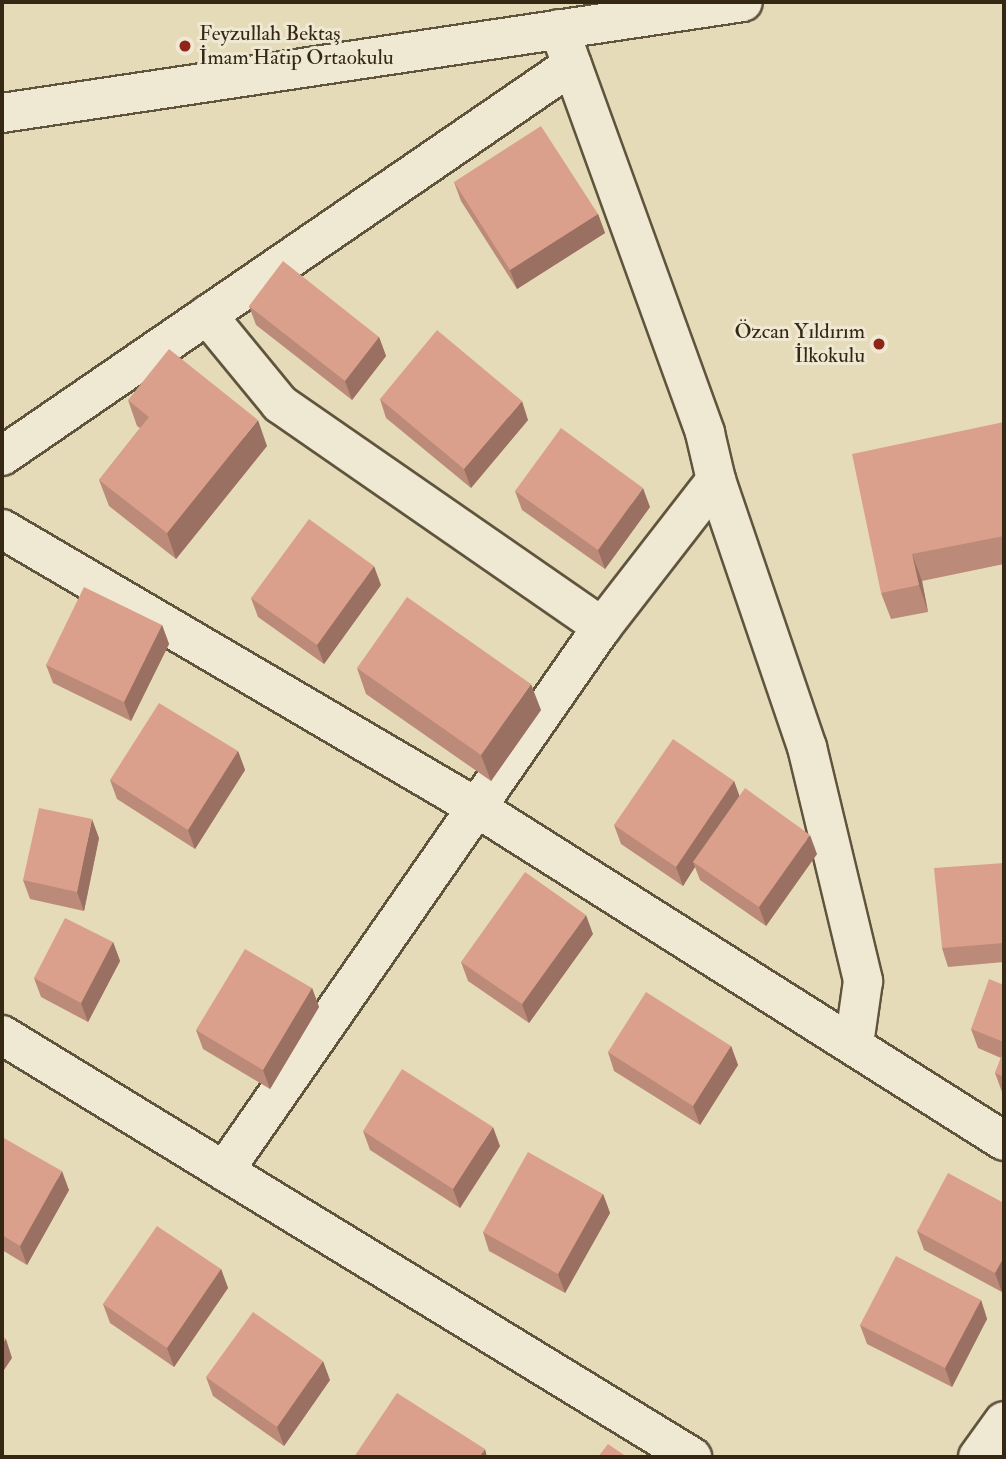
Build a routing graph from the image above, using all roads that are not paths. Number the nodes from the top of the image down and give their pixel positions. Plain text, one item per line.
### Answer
1 (743, 2) edge
2 (559, 29) junction
3 (572, 65) junction
4 (2, 113) edge
5 (207, 315) junction
6 (2, 456) edge
7 (716, 480) junction
8 (2, 529) edge
9 (602, 627) junction
10 (479, 808) junction
11 (2, 1035) edge
12 (854, 1044) junction
13 (1004, 1141) edge
14 (224, 1171) junction
15 (1004, 1421) edge
16 (692, 1457) edge
17 (978, 1457) edge

1 - 2 street
2 - 3 street
2 - 4 street
3 - 5 street
3 - 7 street
5 - 6 street
5 - 9 street
7 - 9 street
7 - 12 street
8 - 10 street
9 - 10 street
10 - 12 street
10 - 14 street
11 - 14 street
12 - 13 street
14 - 16 street
15 - 17 street

